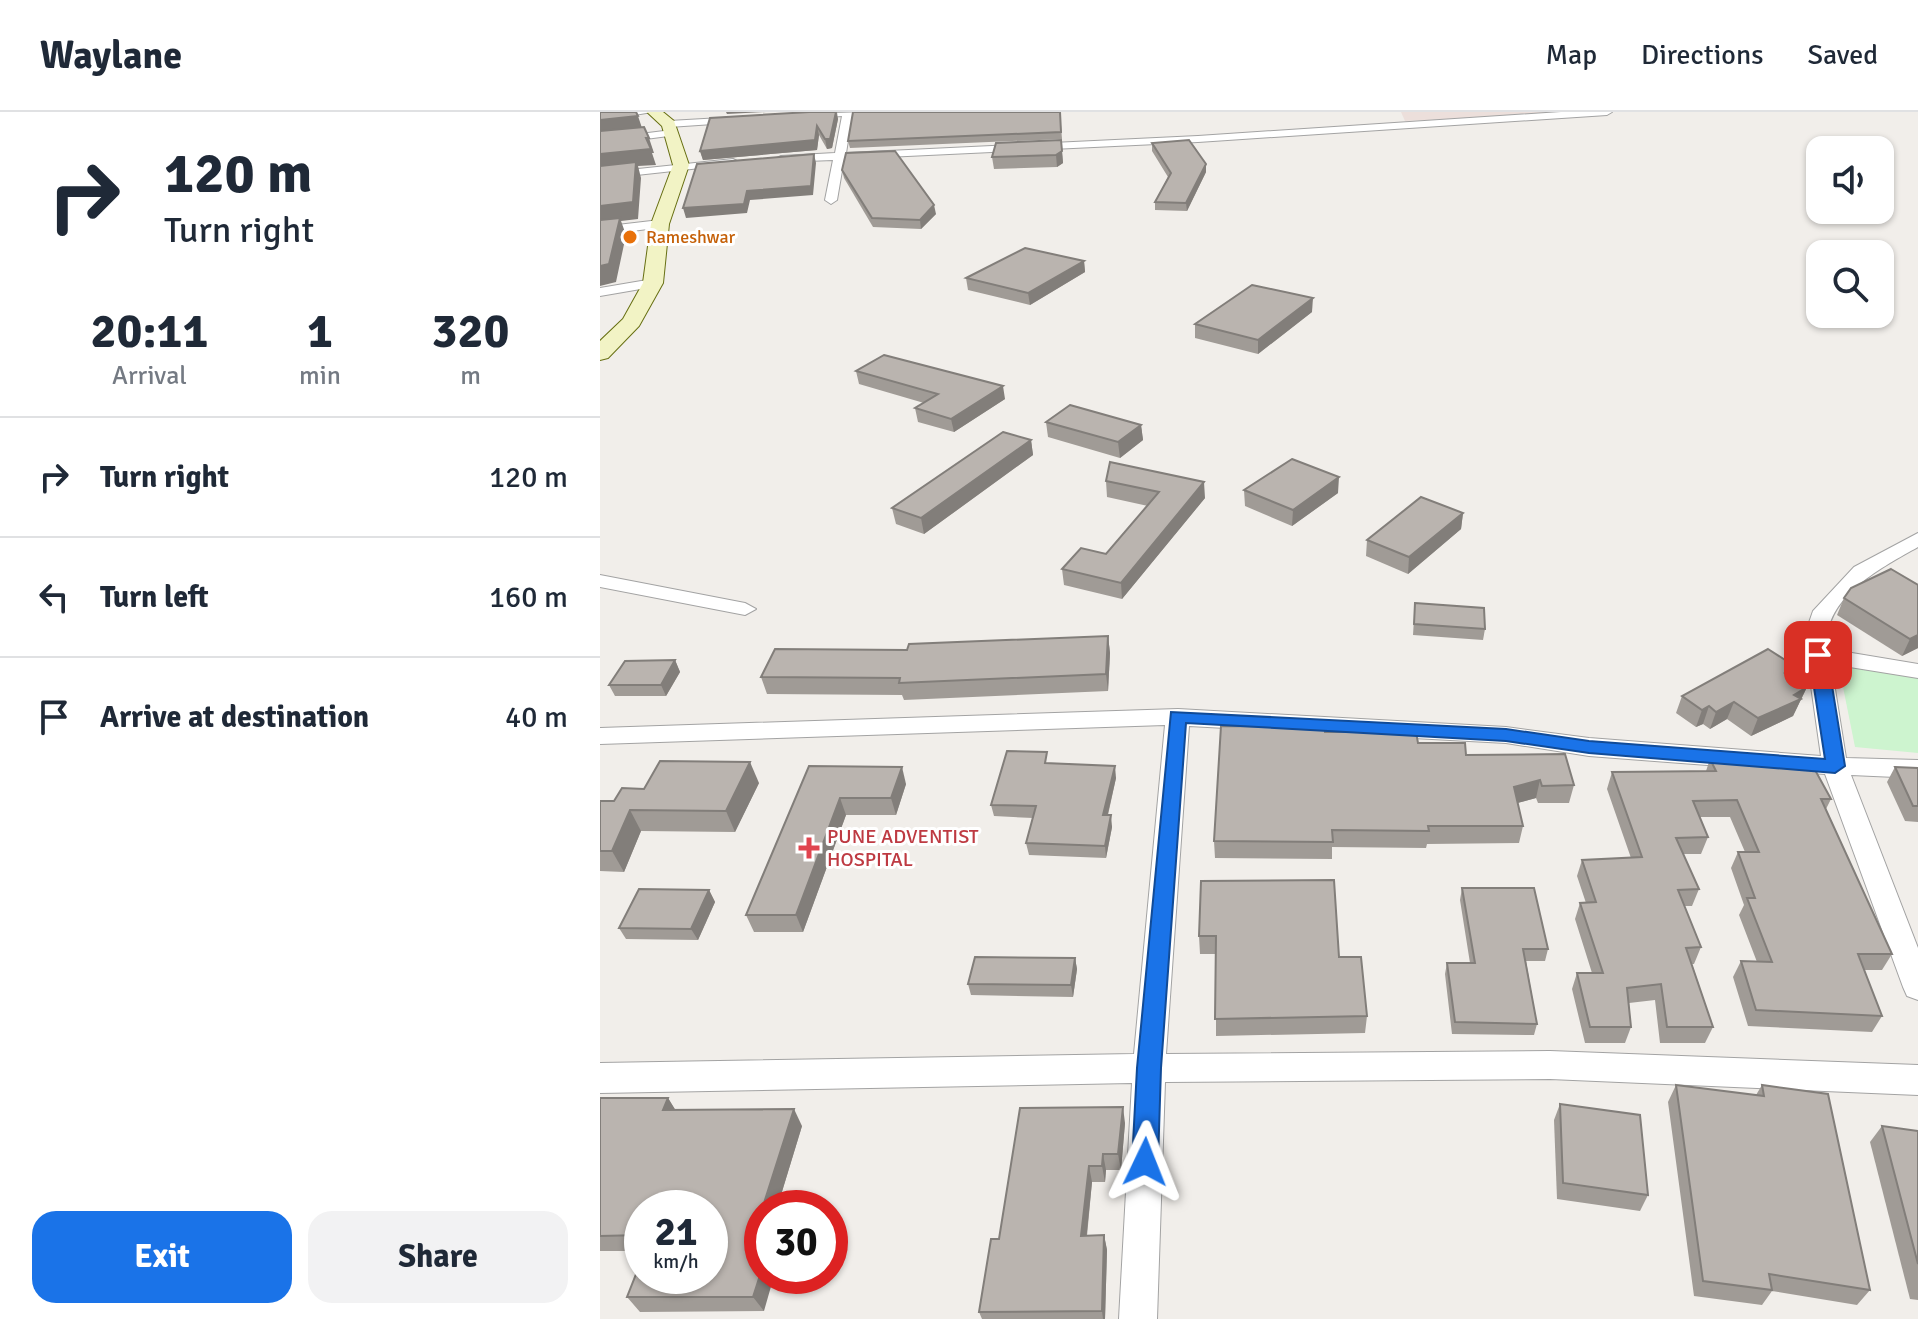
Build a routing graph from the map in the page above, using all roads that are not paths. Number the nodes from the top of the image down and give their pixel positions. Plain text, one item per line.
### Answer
1 (647, 112) edge
2 (848, 112) edge
3 (864, 112) edge
4 (1607, 112) edge
5 (709, 117) edge
6 (787, 117) edge
7 (600, 118) edge
8 (746, 119) edge
9 (665, 123) edge
10 (600, 142) edge
11 (839, 155) junction
12 (760, 160) edge
13 (744, 161) edge
14 (681, 165) junction
15 (600, 176) edge
16 (831, 200) dead end
17 (660, 224) junction
18 (600, 231) edge
19 (653, 283) junction
20 (600, 292) edge
21 (600, 353) edge
22 (1918, 539) edge
23 (600, 581) edge
24 (745, 609) dead end
25 (1818, 655) junction
26 (1918, 671) edge
27 (1178, 717) junction
28 (600, 736) edge
29 (1835, 766) junction
30 (1918, 769) edge
31 (1918, 987) edge
32 (1149, 1068) junction
33 (600, 1078) edge
34 (1918, 1080) edge
35 (1138, 1319) edge

1 - 7 street
2 - 3 street
2 - 6 street
2 - 11 street
4 - 11 street
5 - 8 street
5 - 9 street
9 - 10 street
9 - 14 main road
11 - 12 street
11 - 16 street
13 - 14 street
14 - 15 street
14 - 17 main road
17 - 18 street
17 - 19 main road
19 - 20 street
19 - 21 main road
22 - 25 street
23 - 24 street
25 - 26 street
25 - 29 street
27 - 28 street
27 - 29 street
27 - 32 street
29 - 30 street
29 - 31 street
32 - 33 street
32 - 34 street
32 - 35 street

